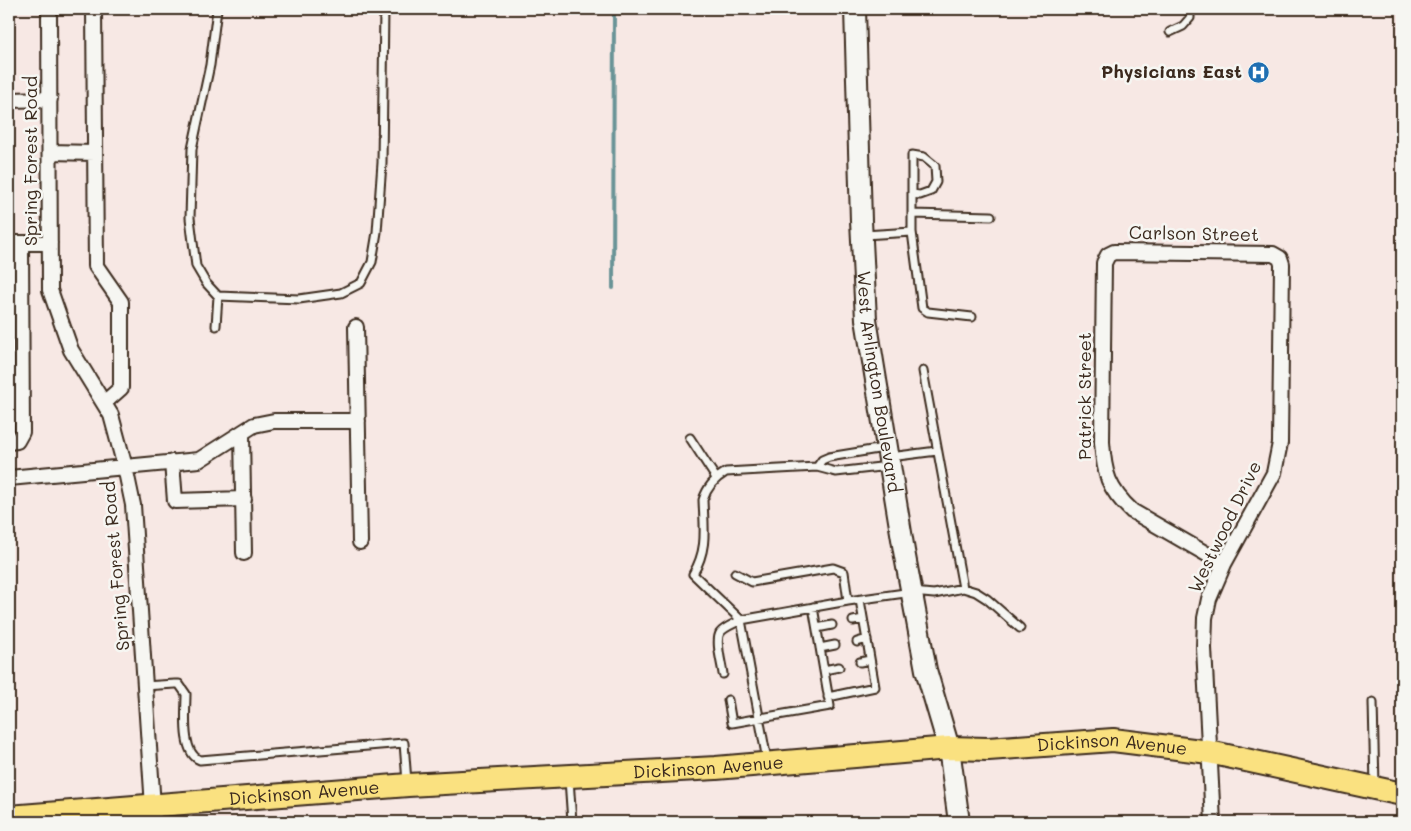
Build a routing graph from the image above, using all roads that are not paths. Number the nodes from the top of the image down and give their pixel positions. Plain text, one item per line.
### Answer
1 (49, 9) edge
2 (94, 9) edge
3 (217, 9) edge
4 (384, 9) edge
5 (855, 9) edge
6 (1190, 9) edge
7 (1170, 32) dead end
8 (50, 99) junction
9 (9, 100) edge
10 (50, 152) junction
11 (95, 153) junction
12 (912, 194) junction
13 (912, 214) junction
14 (992, 216) dead end
15 (912, 232) junction
16 (861, 236) junction
17 (15, 243) edge
18 (50, 243) junction
19 (1108, 255) joint
20 (1280, 258) joint
21 (218, 296) junction
22 (972, 317) dead end
23 (216, 326) dead end
24 (356, 327) dead end
25 (923, 371) dead end
26 (104, 403) junction
27 (358, 422) junction
28 (242, 433) junction
29 (690, 438) dead end
30 (9, 442) edge
31 (937, 451) junction
32 (888, 457) junction
33 (172, 462) junction
34 (125, 467) junction
35 (817, 467) junction
36 (9, 478) edge
37 (716, 478) junction
38 (244, 499) junction
39 (360, 542) dead end
40 (244, 552) dead end
41 (1224, 564) junction
42 (735, 573) dead end
43 (963, 588) junction
44 (912, 592) junction
45 (860, 600) junction
46 (848, 601) junction
47 (814, 608) junction
48 (863, 619) junction
49 (741, 620) junction
50 (853, 621) dead end
51 (832, 625) dead end
52 (817, 628) junction
53 (1020, 628) dead end
54 (867, 639) junction
55 (857, 642) dead end
56 (835, 645) dead end
57 (820, 648) junction
58 (870, 660) junction
59 (860, 662) dead end
60 (839, 667) dead end
61 (824, 670) junction
62 (723, 674) dead end
63 (144, 686) junction
64 (828, 697) junction
65 (728, 700) dead end
66 (1373, 702) dead end
67 (759, 719) junction
68 (949, 748) junction
69 (1209, 752) junction
70 (768, 763) junction
71 (569, 776) junction
72 (408, 786) junction
73 (1375, 789) junction
74 (1402, 794) edge
75 (153, 814) edge
76 (9, 817) edge
77 (572, 822) edge
78 (959, 822) edge
79 (1213, 822) edge

1 - 8 street, Spring Forest Road
2 - 11 street
3 - 21 lane
4 - 21 lane
5 - 16 main road, West Arlington Boulevard
6 - 7 lane
8 - 9 street
8 - 10 street, Spring Forest Road
10 - 11 street
10 - 18 street, Spring Forest Road
11 - 26 street
12 - 12 lane
12 - 13 lane
13 - 14 lane
13 - 15 lane
15 - 16 lane
15 - 22 lane
16 - 32 main road, West Arlington Boulevard
17 - 18 street
17 - 30 street
18 - 26 street, Spring Forest Road
19 - 20 street, Carlson Street
19 - 41 street, Patrick Street
20 - 41 street, Westwood Drive
21 - 23 lane
24 - 27 street
25 - 31 lane
26 - 34 street, Spring Forest Road
27 - 28 street
27 - 39 street
28 - 33 street
28 - 38 street
29 - 37 lane
31 - 32 lane
31 - 43 lane
32 - 35 lane
32 - 35 lane
32 - 44 main road, West Arlington Boulevard
33 - 34 street
33 - 38 street
34 - 36 street
34 - 63 street, Spring Forest Road
35 - 37 lane
37 - 49 lane
38 - 40 street
41 - 69 street, Westwood Drive
42 - 46 lane
43 - 44 lane
43 - 53 lane
44 - 45 lane
44 - 68 main road, West Arlington Boulevard
45 - 46 lane
45 - 48 lane
46 - 47 lane
47 - 49 lane
47 - 52 lane
48 - 50 lane
48 - 54 lane
49 - 62 lane
49 - 67 lane
51 - 52 lane
52 - 57 lane
54 - 55 lane
54 - 58 lane
56 - 57 lane
57 - 61 lane
58 - 59 lane
58 - 64 lane
60 - 61 lane
61 - 64 lane
63 - 72 lane
63 - 75 street, Spring Forest Road
64 - 67 lane
65 - 67 lane
66 - 73 lane
67 - 70 lane
68 - 69 main road, Dickinson Avenue
68 - 70 main road, Dickinson Avenue
68 - 78 main road, West Arlington Boulevard
69 - 73 main road, Dickinson Avenue
69 - 79 street, Westwood Drive
70 - 71 main road, Dickinson Avenue
71 - 72 main road, Dickinson Avenue
71 - 77 lane
72 - 75 main road, Dickinson Avenue
73 - 74 main road, Dickinson Avenue
75 - 76 main road, Dickinson Avenue

